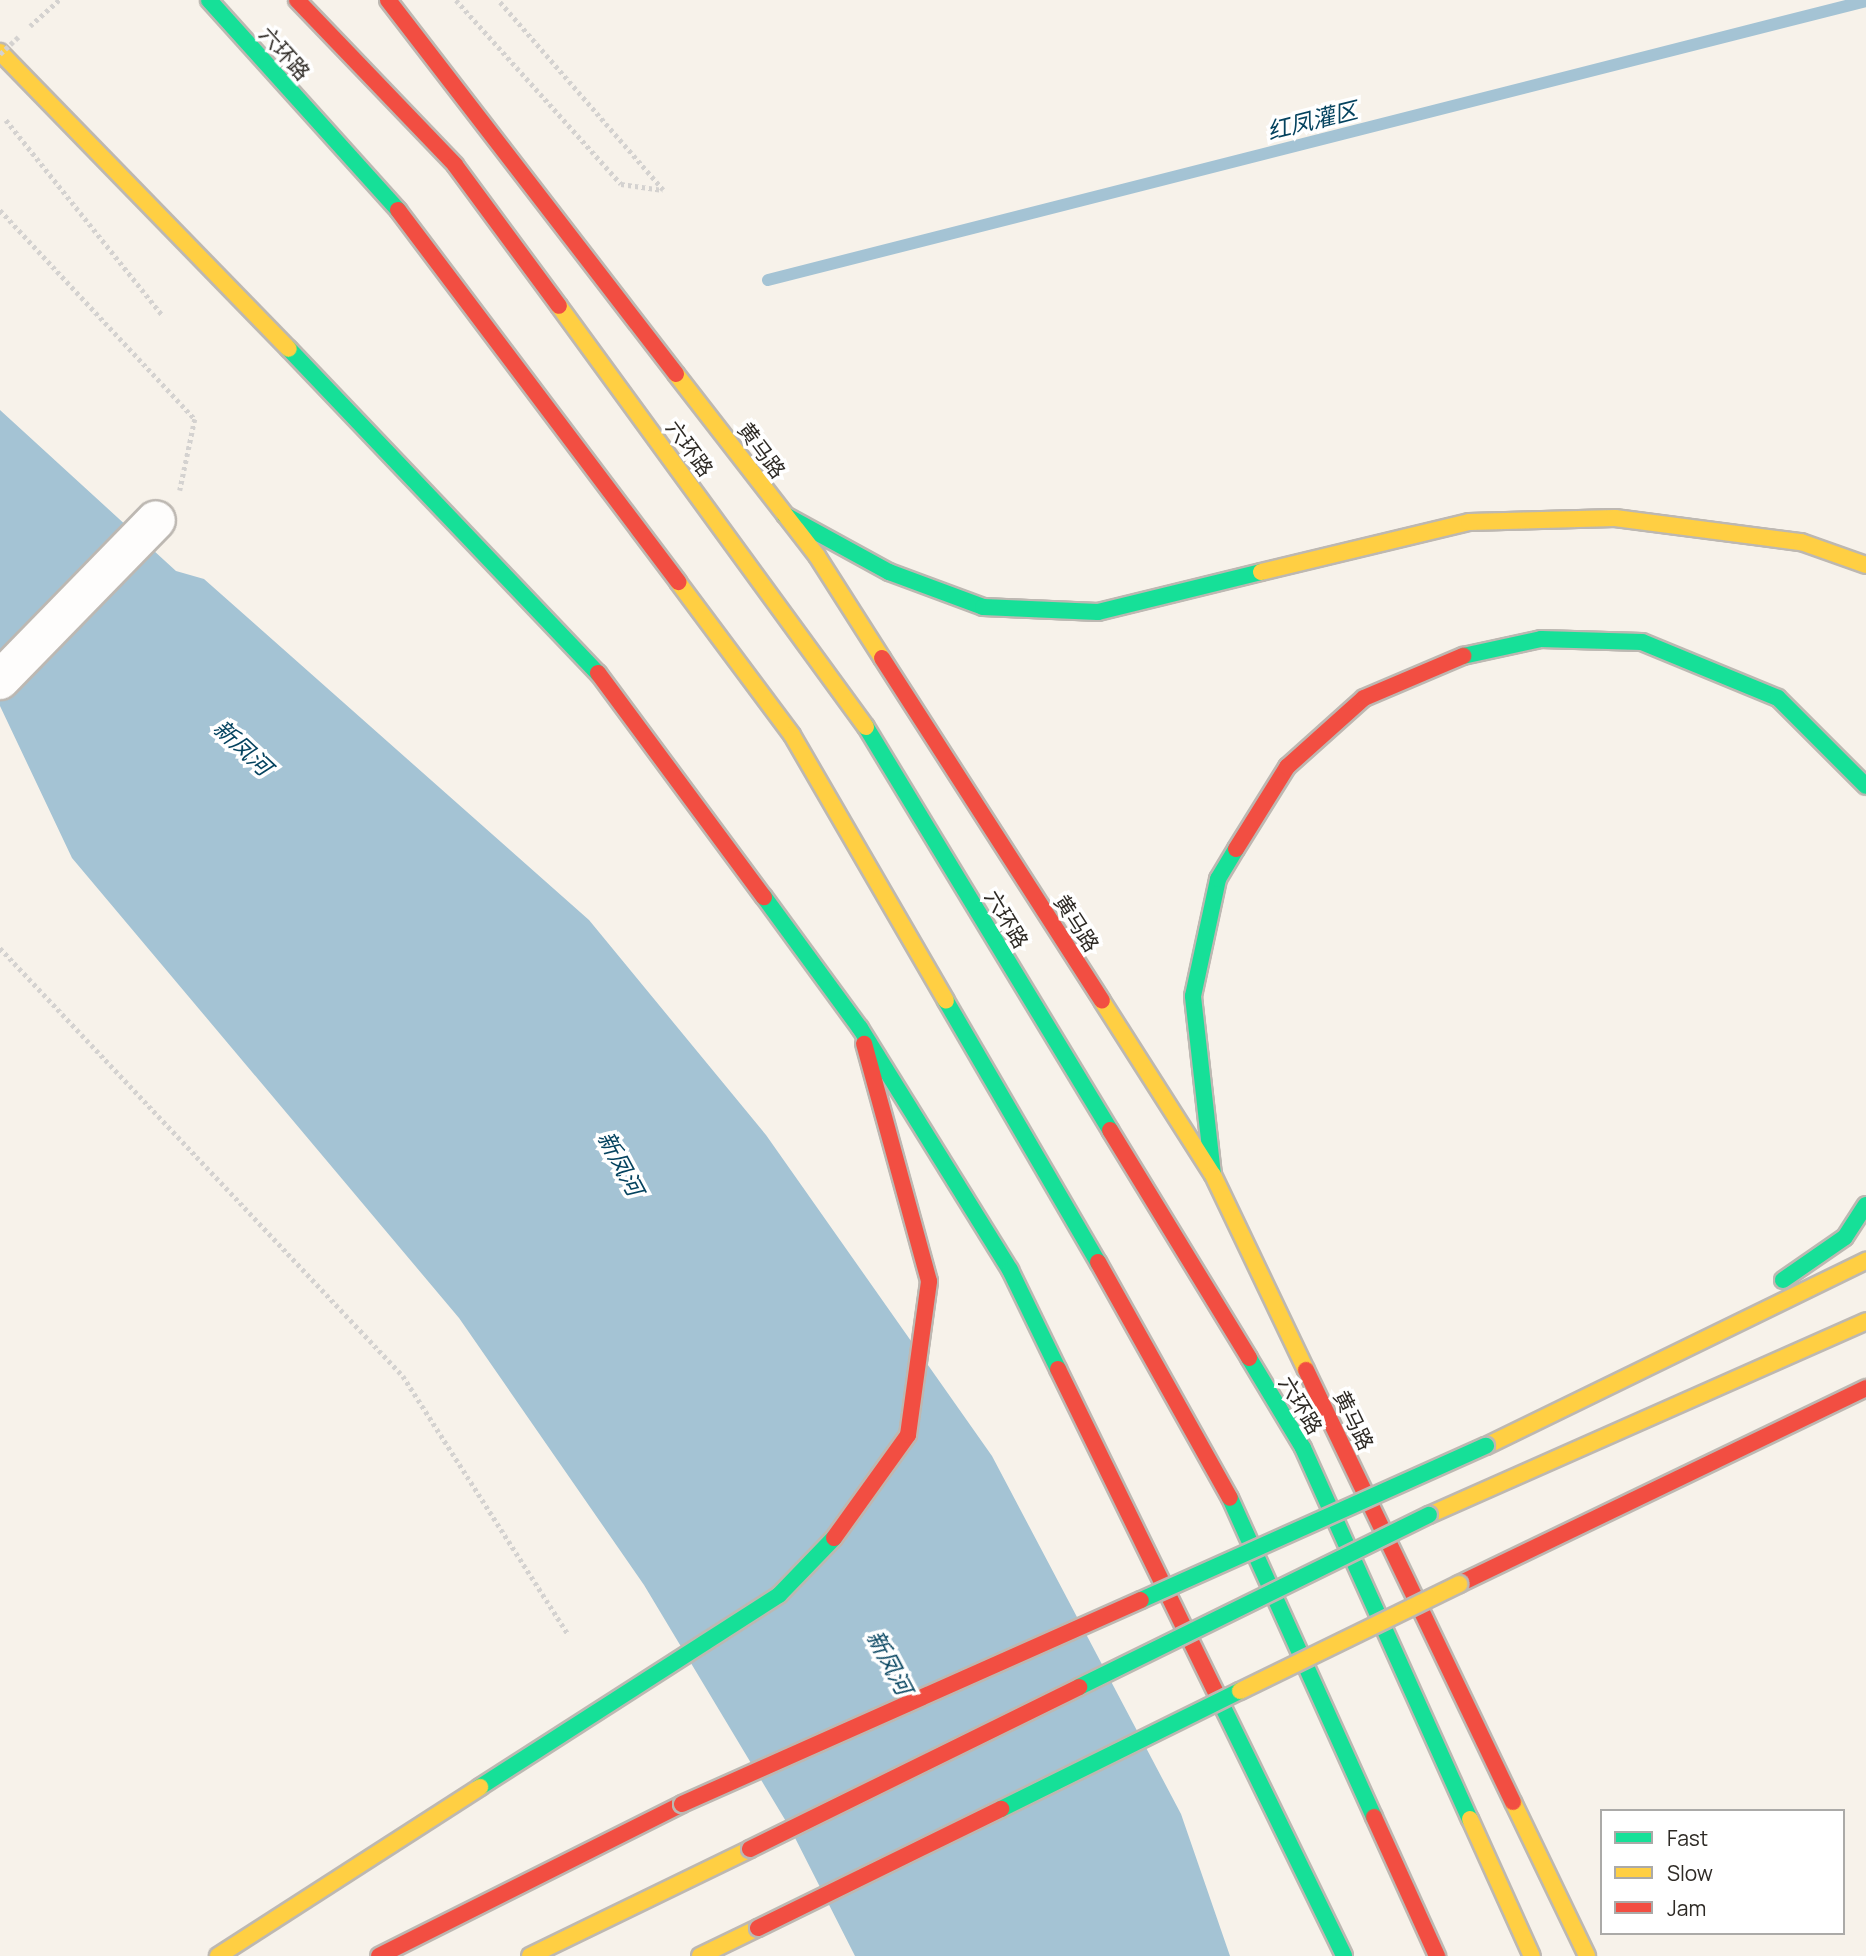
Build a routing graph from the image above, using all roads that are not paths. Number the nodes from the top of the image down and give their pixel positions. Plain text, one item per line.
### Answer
1 (209, 0) edge
2 (297, 0) edge
3 (388, 0) edge
4 (0, 53) edge
5 (785, 514) junction
6 (156, 520) road end
7 (1866, 565) edge
8 (0, 680) edge
9 (1866, 786) edge
10 (860, 1028) junction
11 (1213, 1175) junction
12 (1866, 1205) edge
13 (1866, 1261) edge
14 (1866, 1321) edge
15 (1676, 1354) junction
16 (1866, 1388) edge
17 (1631, 1521) dead end
18 (1563, 1535) junction
19 (1569, 1917) junction
20 (218, 1956) edge
21 (379, 1956) edge
22 (530, 1956) edge
23 (700, 1956) edge
24 (1344, 1956) edge
25 (1437, 1956) edge
26 (1532, 1956) edge
27 (1587, 1956) edge
28 (1610, 1956) edge

1 - 25 main road, 六环路
2 - 26 main road, 六环路
3 - 5 main road, 黄马路
4 - 10 main road
5 - 7 main road
5 - 11 main road, 黄马路
6 - 8 street
9 - 11 main road
10 - 20 main road
10 - 24 main road
11 - 19 main road, 黄马路
12 - 15 main road
13 - 15 main road
14 - 22 main road, bridge
15 - 21 main road, bridge
16 - 18 main road
17 - 18 main road
18 - 23 main road, bridge
19 - 27 main road, 黄马路
19 - 28 main road

